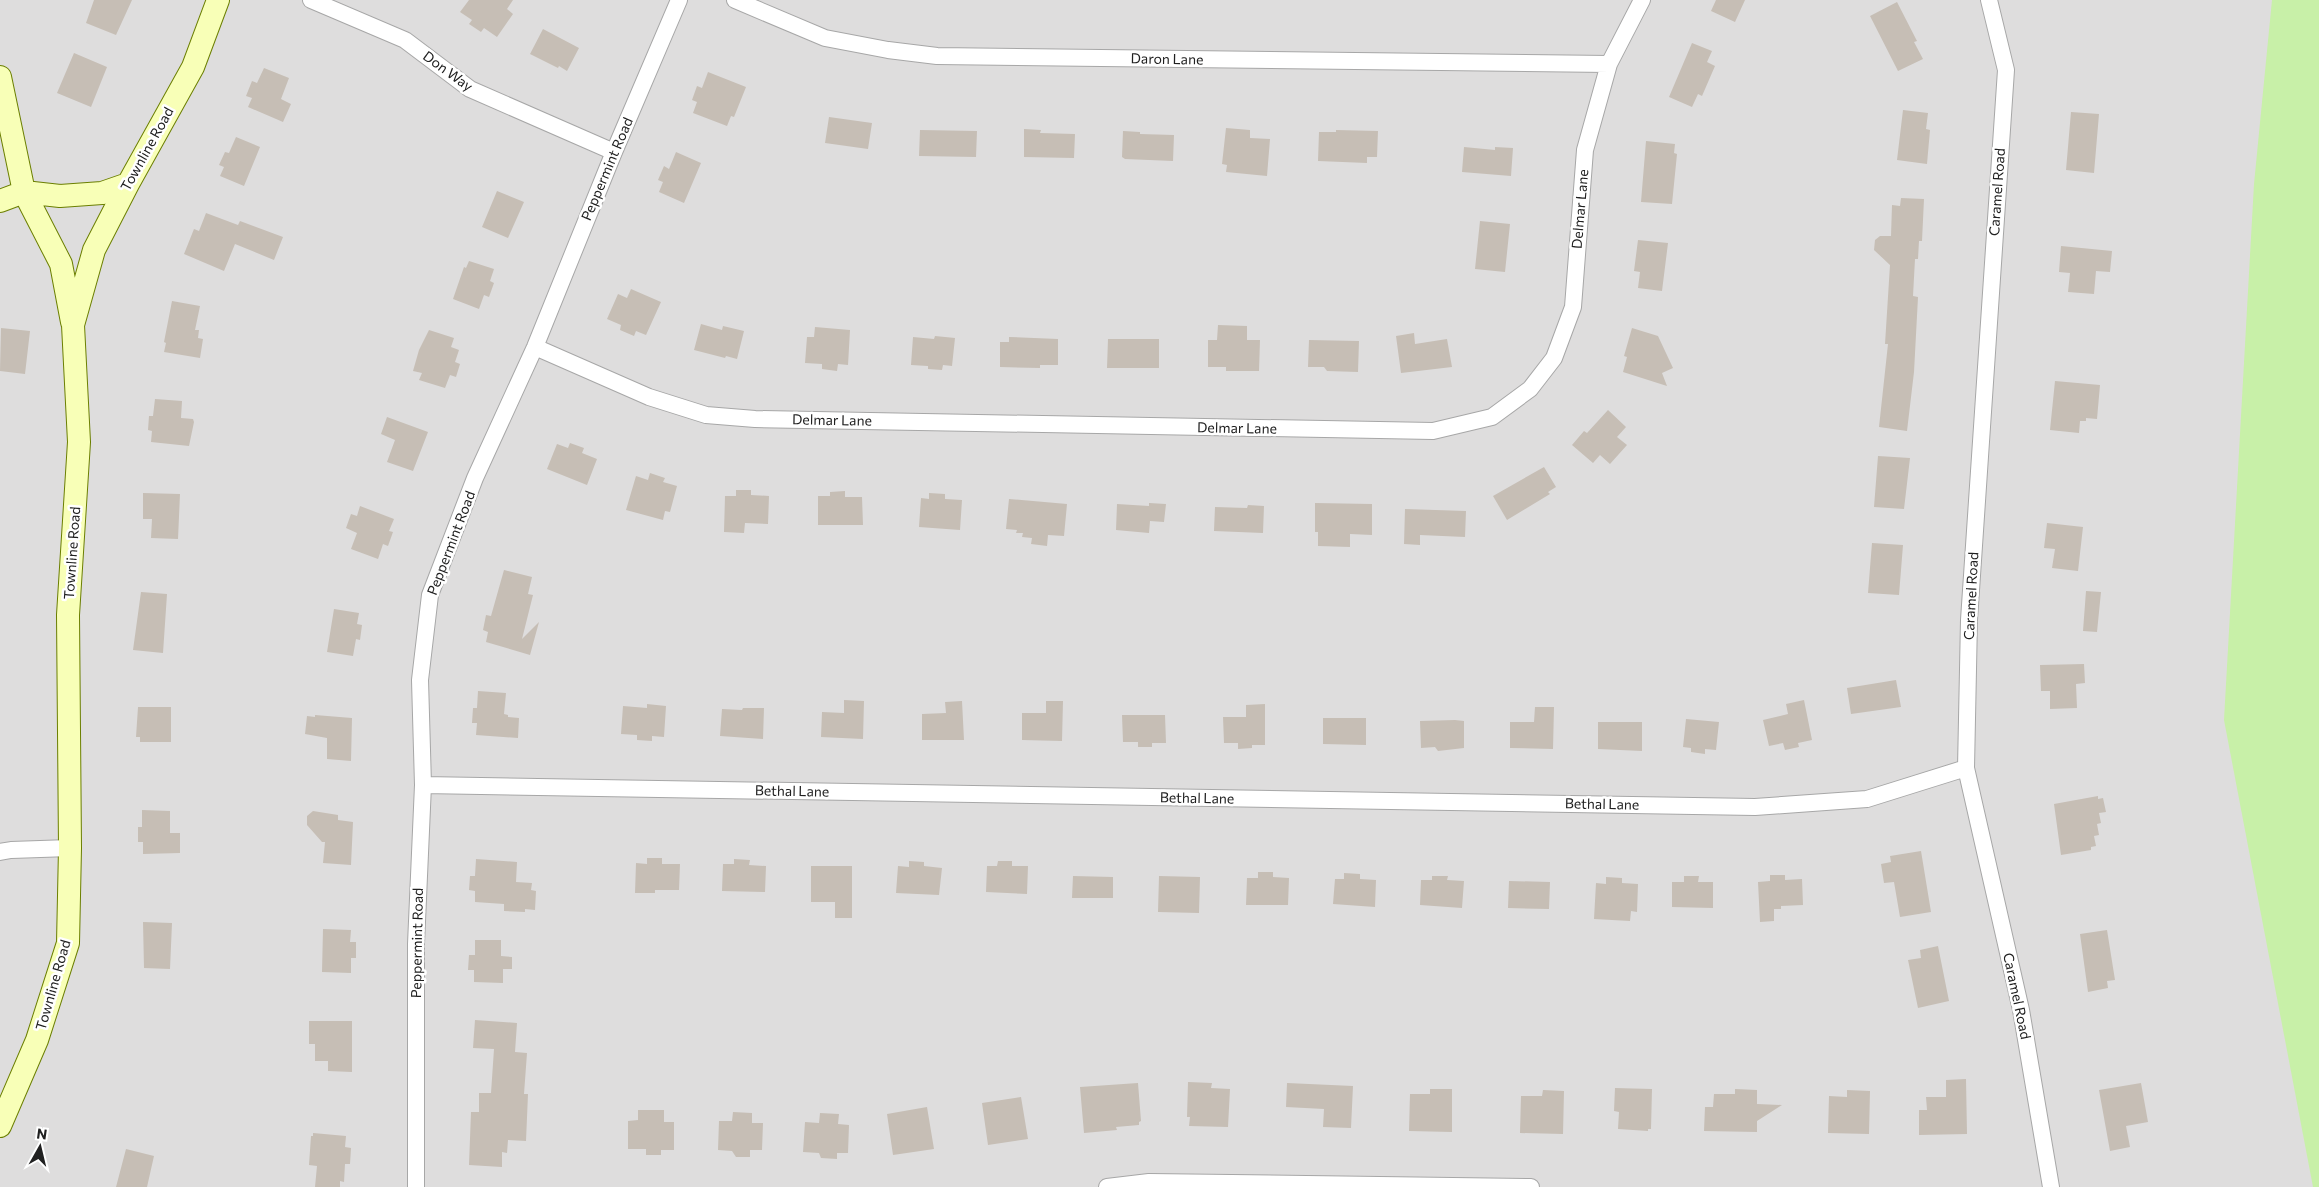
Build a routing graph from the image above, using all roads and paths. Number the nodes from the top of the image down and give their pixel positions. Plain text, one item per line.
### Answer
1 (218, 0) edge
2 (311, 0) edge
3 (679, 0) edge
4 (735, 0) edge
5 (1642, 0) edge
6 (1989, 0) edge
7 (1609, 64) junction
8 (0, 77) edge
9 (614, 152) junction
10 (128, 184) junction
11 (24, 192) junction
12 (0, 200) edge
13 (73, 325) junction
14 (534, 347) junction
15 (1966, 768) junction
16 (423, 785) junction
17 (70, 848) junction
18 (0, 852) edge
19 (0, 1126) edge
20 (416, 1187) edge
21 (1107, 1187) edge
22 (1531, 1187) edge
23 (2051, 1187) edge

1 - 10 main road, Townline Road
2 - 9 street, Don Way
3 - 9 street, Peppermint Road
4 - 7 street, Daron Lane
5 - 7 street, Delmar Lane
6 - 15 street, Caramel Road
7 - 14 street, Delmar Lane
8 - 11 main road
9 - 14 street, Peppermint Road
10 - 11 main road
10 - 13 main road, Townline Road
11 - 12 main road
11 - 13 main road
13 - 17 main road, Townline Road
14 - 16 street, Peppermint Road
15 - 16 street, Bethal Lane
15 - 23 street, Caramel Road
16 - 20 street, Peppermint Road
17 - 18 street
17 - 19 main road, Townline Road
21 - 22 street

